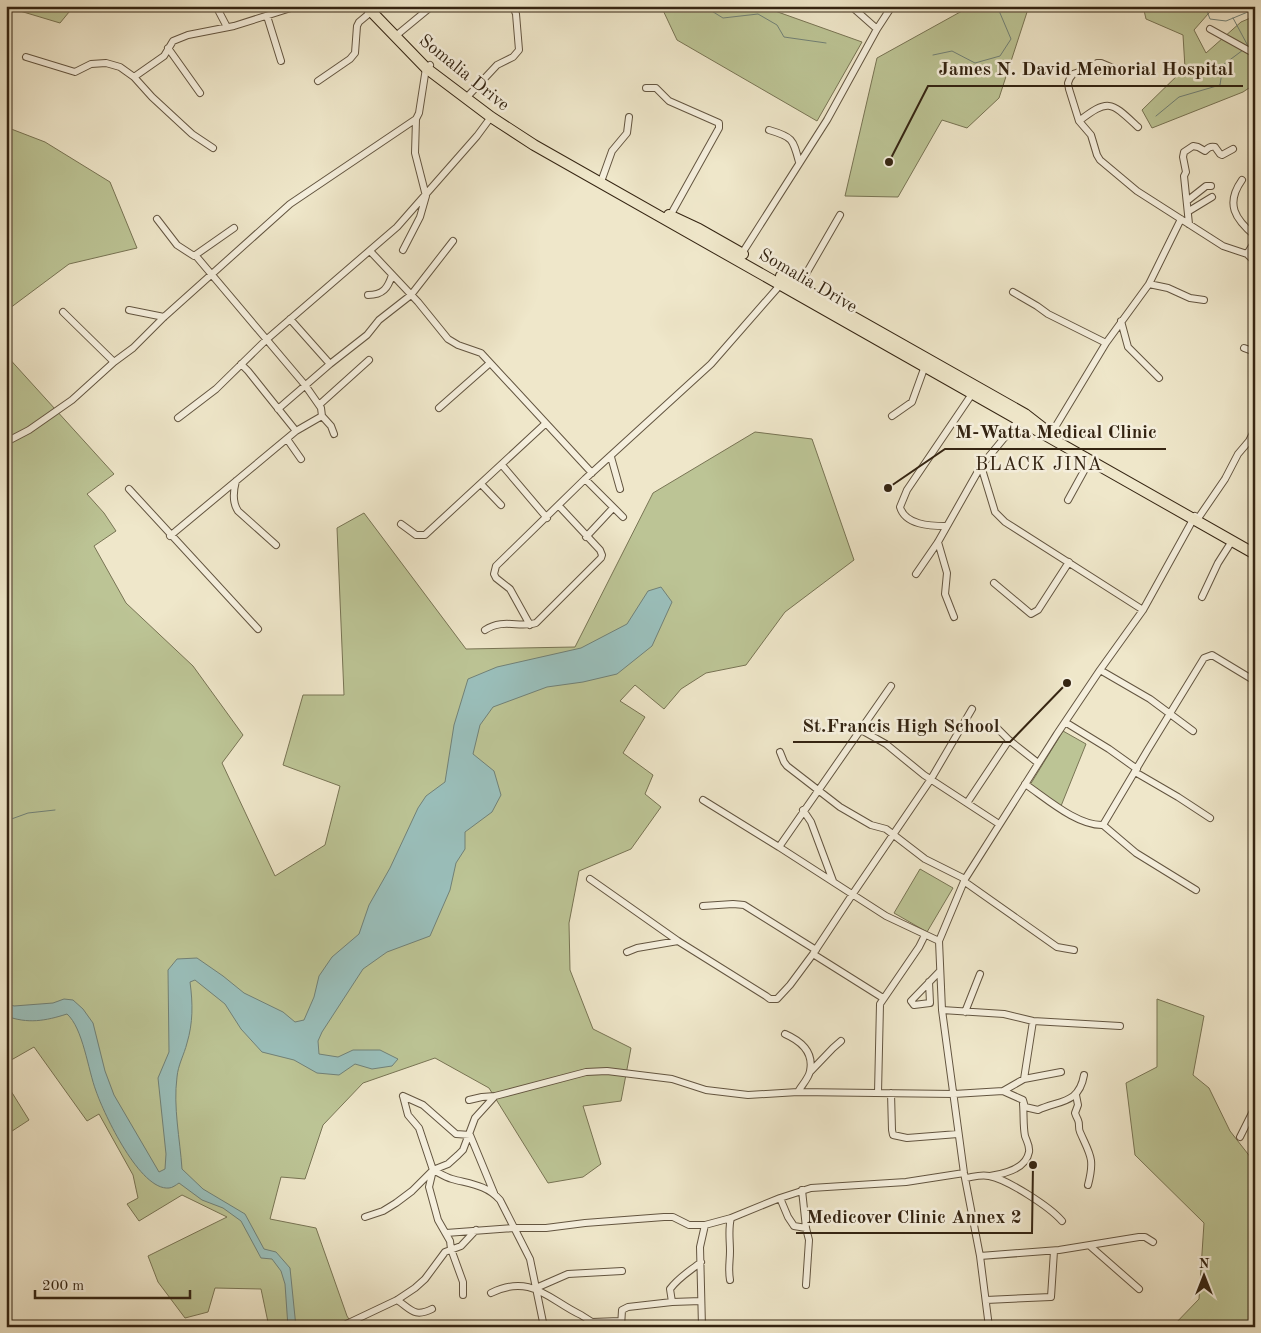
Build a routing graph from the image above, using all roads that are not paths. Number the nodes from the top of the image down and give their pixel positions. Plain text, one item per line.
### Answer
1 (216, 6) edge
2 (305, 6) edge
3 (432, 6) edge
4 (510, 6) edge
5 (851, 6) edge
6 (892, 6) edge
7 (370, 8) edge
8 (267, 16) junction
9 (226, 27) junction
10 (1210, 30) dead end
11 (876, 32) junction
12 (398, 34) junction
13 (168, 48) junction
14 (1253, 53) edge
15 (26, 57) dead end
16 (281, 61) dead end
17 (428, 66) junction
18 (1148, 71) dead end
19 (134, 77) junction
20 (318, 81) dead end
21 (646, 88) dead end
22 (200, 93) dead end
23 (468, 96) junction
24 (491, 117) junction
25 (629, 117) dead end
26 (416, 119) junction
27 (1079, 121) junction
28 (1138, 127) dead end
29 (769, 130) dead end
30 (213, 148) dead end
31 (1233, 149) dead end
32 (799, 162) junction
33 (602, 179) junction
34 (1242, 180) dead end
35 (1211, 186) dead end
36 (426, 196) junction
37 (1212, 196) dead end
38 (1187, 201) junction
39 (1189, 211) junction
40 (670, 216) junction
41 (840, 216) dead end
42 (157, 219) dead end
43 (1181, 219) junction
44 (1189, 224) junction
45 (234, 228) dead end
46 (1255, 236) edge
47 (453, 241) dead end
48 (1255, 241) edge
49 (403, 250) dead end
50 (370, 251) junction
51 (1247, 254) junction
52 (196, 256) junction
53 (740, 257) junction
54 (1255, 262) edge
55 (1255, 272) edge
56 (211, 275) junction
57 (392, 275) junction
58 (1255, 281) edge
59 (781, 284) junction
60 (1149, 284) junction
61 (799, 286) junction
62 (1013, 292) dead end
63 (368, 295) dead end
64 (412, 295) junction
65 (1204, 300) dead end
66 (129, 310) dead end
67 (63, 312) dead end
68 (164, 317) junction
69 (290, 319) junction
70 (1121, 321) junction
71 (266, 340) junction
72 (1106, 343) junction
73 (1244, 348) dead end
74 (1255, 352) edge
75 (369, 360) dead end
76 (114, 362) junction
77 (490, 363) junction
78 (241, 364) junction
79 (330, 364) junction
80 (925, 366) junction
81 (1159, 378) dead end
82 (305, 385) junction
83 (972, 394) junction
84 (319, 404) junction
85 (439, 408) dead end
86 (278, 409) junction
87 (322, 416) junction
88 (892, 416) dead end
89 (178, 418) dead end
90 (1019, 420) junction
91 (545, 424) junction
92 (1255, 428) edge
93 (296, 431) junction
94 (334, 434) dead end
95 (1051, 434) junction
96 (287, 439) junction
97 (6, 442) edge
98 (611, 457) junction
99 (300, 459) dead end
100 (1090, 460) junction
101 (502, 465) junction
102 (981, 466) junction
103 (592, 473) junction
104 (585, 479) junction
105 (236, 481) junction
106 (481, 484) junction
107 (620, 489) dead end
108 (129, 490) dead end
109 (1068, 500) dead end
110 (501, 505) dead end
111 (559, 506) junction
112 (613, 508) junction
113 (623, 517) dead end
114 (1196, 517) junction
115 (547, 518) junction
116 (401, 524) dead end
117 (946, 526) junction
118 (170, 536) junction
119 (586, 536) junction
120 (1232, 541) junction
121 (938, 542) junction
122 (276, 546) dead end
123 (1255, 548) edge
124 (1255, 554) edge
125 (1069, 562) junction
126 (916, 574) dead end
127 (994, 583) dead end
128 (1202, 597) dead end
129 (1143, 610) junction
130 (954, 617) dead end
131 (530, 624) junction
132 (258, 629) dead end
133 (485, 630) dead end
134 (1100, 670) junction
135 (1255, 681) edge
136 (891, 686) dead end
137 (972, 709) dead end
138 (1169, 714) junction
139 (1065, 722) junction
140 (995, 726) dead end
141 (861, 730) junction
142 (1194, 731) dead end
143 (1009, 740) junction
144 (780, 752) dead end
145 (1038, 763) junction
146 (1136, 770) junction
147 (932, 779) junction
148 (1024, 784) junction
149 (818, 791) junction
150 (703, 800) dead end
151 (967, 803) junction
152 (803, 810) junction
153 (1210, 818) dead end
154 (999, 824) junction
155 (1103, 826) junction
156 (894, 833) junction
157 (779, 846) junction
158 (825, 860) junction
159 (818, 872) junction
160 (590, 879) dead end
161 (965, 880) junction
162 (833, 881) junction
163 (1196, 890) dead end
164 (852, 895) junction
165 (703, 906) dead end
166 (925, 934) junction
167 (939, 940) junction
168 (678, 942) junction
169 (1074, 950) dead end
170 (626, 952) dead end
171 (815, 952) junction
172 (940, 971) junction
173 (980, 974) dead end
174 (928, 982) dead end
175 (883, 998) junction
176 (942, 1010) junction
177 (965, 1012) junction
178 (1033, 1021) junction
179 (1120, 1026) dead end
180 (785, 1034) dead end
181 (841, 1041) dead end
182 (810, 1072) junction
183 (1061, 1072) dead end
184 (1084, 1075) dead end
185 (1024, 1079) junction
186 (1003, 1091) junction
187 (798, 1092) junction
188 (878, 1093) junction
189 (890, 1093) junction
190 (954, 1094) junction
191 (1076, 1095) junction
192 (495, 1096) junction
193 (469, 1100) dead end
194 (1023, 1100) junction
195 (1255, 1107) edge
196 (958, 1134) junction
197 (470, 1135) junction
198 (1240, 1137) dead end
199 (433, 1170) junction
200 (965, 1175) junction
201 (990, 1176) junction
202 (1088, 1185) dead end
203 (802, 1190) junction
204 (494, 1193) junction
205 (780, 1198) junction
206 (365, 1217) dead end
207 (731, 1218) junction
208 (1062, 1221) dead end
209 (705, 1225) junction
210 (514, 1228) junction
211 (806, 1228) junction
212 (476, 1230) junction
213 (446, 1233) junction
214 (1153, 1242) dead end
215 (1090, 1246) junction
216 (451, 1249) junction
217 (1054, 1251) junction
218 (980, 1256) junction
219 (701, 1262) junction
220 (622, 1271) dead end
221 (730, 1280) dead end
222 (806, 1285) dead end
223 (536, 1288) junction
224 (1139, 1289) dead end
225 (491, 1293) dead end
226 (464, 1295) dead end
227 (397, 1300) junction
228 (986, 1300) junction
229 (701, 1301) junction
230 (672, 1302) junction
231 (432, 1310) dead end
232 (620, 1324) edge
233 (704, 1326) edge
234 (340, 1327) edge
235 (544, 1327) edge
236 (990, 1327) edge

1 - 9 street
2 - 8 street
3 - 12 street
4 - 23 street
5 - 11 street
6 - 11 street
7 - 12 main road, Somalia Drive
7 - 17 main road, Somalia Drive
7 - 20 street
8 - 9 street
8 - 16 street
9 - 13 street
10 - 14 street
11 - 32 street
12 - 17 main road, Somalia Drive
13 - 19 street
13 - 22 street
15 - 19 street
17 - 23 main road, Somalia Drive
17 - 24 main road, Somalia Drive
17 - 26 street
18 - 27 street
19 - 30 street
21 - 40 street
23 - 33 main road, Somalia Drive
24 - 36 street
24 - 53 main road, Somalia Drive
25 - 33 street
26 - 36 street
26 - 56 street
27 - 28 street
27 - 43 street
29 - 32 street
31 - 38 street
32 - 53 street
33 - 40 main road, Somalia Drive
34 - 46 street
35 - 38 street
36 - 49 street
36 - 50 street
37 - 39 street
38 - 39 street
39 - 44 street
40 - 53 main road, Somalia Drive
41 - 61 street
42 - 52 street
43 - 44 street
43 - 60 street
44 - 51 street
45 - 52 street
47 - 64 street
48 - 51 street
50 - 57 street
50 - 69 street
51 - 54 street
52 - 56 street
53 - 59 main road, Somalia Drive
53 - 61 main road, Somalia Drive
55 - 58 street
56 - 68 street
56 - 71 street
57 - 63 street
57 - 64 street
59 - 80 main road, Somalia Drive
59 - 98 street
60 - 65 street
60 - 70 street
61 - 95 main road, Somalia Drive
62 - 72 street
64 - 77 street
64 - 79 street
66 - 68 street
67 - 76 street
68 - 76 street
69 - 71 street
69 - 79 street
70 - 72 street
70 - 81 street
71 - 78 street
71 - 82 street
72 - 95 street
73 - 74 street
75 - 84 street
76 - 97 street
77 - 85 street
77 - 91 street
78 - 86 street
78 - 89 street
79 - 82 street
80 - 83 main road, Somalia Drive
80 - 88 street
82 - 84 street
82 - 86 street
83 - 90 main road, Somalia Drive
83 - 117 street
84 - 87 street
86 - 93 street
87 - 93 street
87 - 94 street
90 - 100 main road, Somalia Drive
90 - 102 street
91 - 101 street
91 - 103 street
92 - 114 street
93 - 96 street
95 - 114 main road, Somalia Drive
96 - 99 street
96 - 105 street
98 - 103 street
98 - 107 street
100 - 109 street
100 - 114 main road, Somalia Drive
101 - 106 street
101 - 115 street
102 - 117 street
102 - 125 street
103 - 104 street
104 - 111 street
104 - 112 street
105 - 118 street
105 - 122 street
106 - 110 street
106 - 116 street
108 - 118 street
111 - 115 street
111 - 119 street
112 - 113 street
112 - 119 street
114 - 120 main road, Somalia Drive
114 - 123 main road, Somalia Drive
114 - 129 street
115 - 131 street
117 - 121 street
118 - 132 street
119 - 131 street
120 - 124 main road, Somalia Drive
120 - 128 street
121 - 126 street
121 - 130 street
125 - 127 street
125 - 129 street
129 - 134 street
131 - 133 street
134 - 138 street
134 - 139 street
135 - 138 street
136 - 141 street
137 - 147 street
138 - 142 street
138 - 146 street
139 - 145 street
139 - 146 street
140 - 143 street
141 - 147 street
141 - 149 street
143 - 145 street
143 - 151 street
144 - 149 street
145 - 148 street
146 - 153 street
146 - 155 street
147 - 151 street
147 - 156 street
148 - 154 street
148 - 155 street
149 - 152 street
149 - 156 street
150 - 157 street
151 - 154 street
152 - 157 street
152 - 158 street
154 - 161 street
155 - 163 street
156 - 161 street
156 - 164 street
157 - 159 street
158 - 159 street
158 - 162 street
159 - 162 street
160 - 168 street
161 - 167 street
161 - 169 street
162 - 164 street
164 - 166 street
164 - 171 street
165 - 171 street
166 - 167 street
166 - 175 street
167 - 172 street
168 - 170 street
168 - 171 street
171 - 175 street
172 - 174 street
172 - 176 street
173 - 177 street
175 - 188 street
176 - 177 street
176 - 190 street
177 - 178 street
178 - 179 street
178 - 185 street
180 - 182 street
181 - 182 street
182 - 187 street
183 - 185 street
184 - 191 street
185 - 186 street
186 - 190 street
186 - 194 street
187 - 188 street
187 - 192 street
188 - 189 street
189 - 190 street
189 - 196 street
190 - 196 street
191 - 194 street
191 - 202 street
192 - 193 street
192 - 197 street
194 - 201 street
195 - 198 street
196 - 200 street
197 - 199 street
197 - 199 street
197 - 204 street
199 - 204 street
199 - 206 street
199 - 213 street
200 - 201 street
200 - 203 street
200 - 218 street
201 - 208 street
203 - 205 street
203 - 211 street
204 - 210 street
205 - 207 street
205 - 211 street
207 - 209 street
207 - 221 street
209 - 210 street
209 - 219 street
210 - 212 street
210 - 223 street
211 - 222 street
212 - 213 street
212 - 216 street
213 - 216 street
214 - 215 street
215 - 217 street
215 - 224 street
216 - 226 street
216 - 227 street
217 - 218 street
217 - 228 street
218 - 228 street
219 - 229 street
219 - 230 street
220 - 223 street
223 - 225 street
223 - 232 street
223 - 235 street
227 - 231 street
227 - 234 street
228 - 236 street
229 - 230 street
229 - 233 street
230 - 232 street

